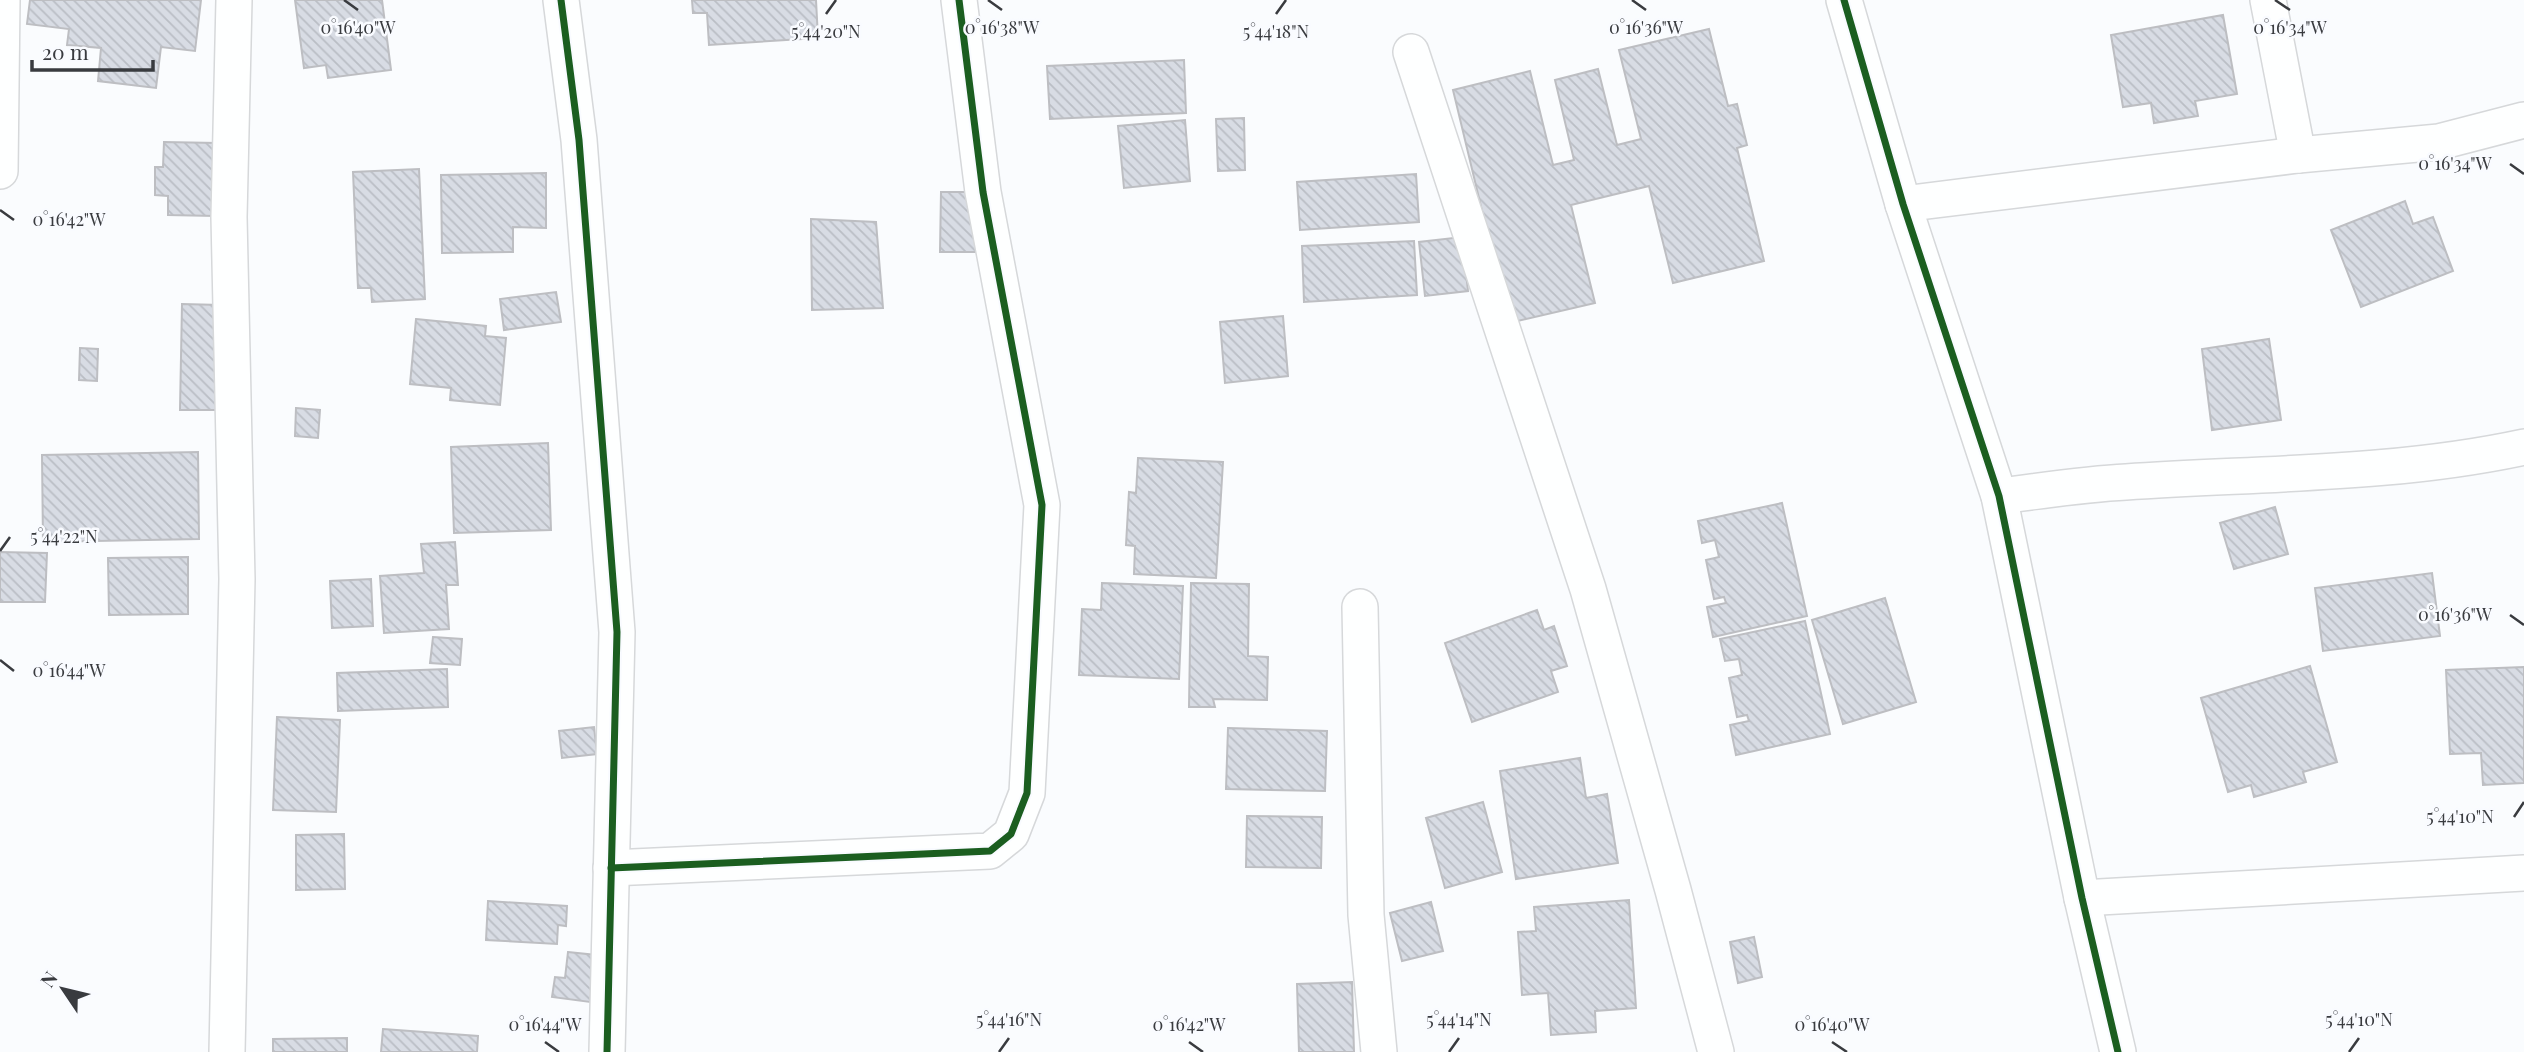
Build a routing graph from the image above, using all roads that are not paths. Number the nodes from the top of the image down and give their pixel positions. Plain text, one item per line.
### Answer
1 (2, 0) edge
2 (234, 0) edge
3 (561, 0) edge
4 (959, 0) edge
5 (1844, 0) edge
6 (2268, 0) edge
7 (1411, 52) dead end
8 (2524, 120) edge
9 (2298, 155) junction
10 (0, 171) edge
11 (1903, 204) junction
12 (2524, 447) edge
13 (1999, 496) junction
14 (1360, 607) dead end
15 (611, 868) junction
16 (2524, 873) edge
17 (2082, 898) junction
18 (227, 1052) edge
19 (607, 1052) edge
20 (1379, 1052) edge
21 (1716, 1052) edge
22 (2118, 1052) edge

1 - 10 street
2 - 18 street
3 - 15 street
4 - 15 street
5 - 11 street
6 - 9 street
7 - 21 street
8 - 9 street
9 - 11 street
11 - 13 street
12 - 13 street
13 - 17 street
14 - 20 street
15 - 19 street
16 - 17 street
17 - 22 street

